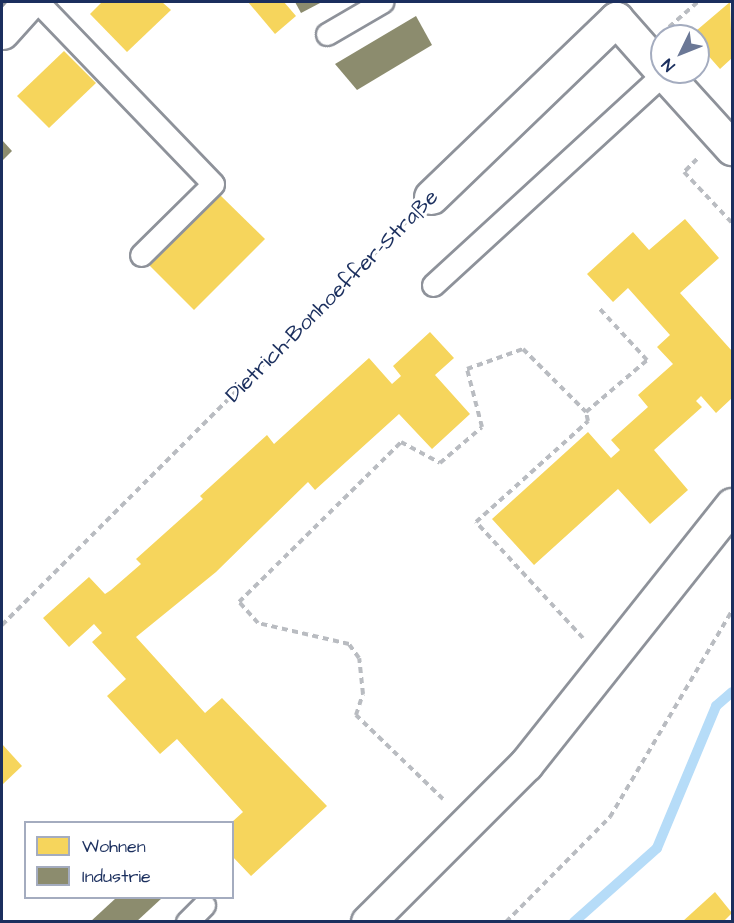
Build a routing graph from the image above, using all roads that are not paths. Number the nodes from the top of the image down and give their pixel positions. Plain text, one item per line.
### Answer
1 (29, 2) edge
2 (38, 2) edge
3 (382, 2) edge
4 (2, 32) edge
5 (327, 34) dead end
6 (650, 57) edge
7 (650, 84) edge
8 (674, 84) edge
9 (727, 142) edge
10 (431, 197) road end
11 (141, 255) dead end
12 (433, 285) dead end
13 (732, 505) edge
14 (204, 905) dead end
15 (187, 921) edge
16 (368, 921) edge

1 - 4 street
2 - 11 lane
3 - 5 lane
6 - 10 street, Dietrich-Bonhoeffer-Straße
7 - 12 lane
8 - 9 street, Dietrich-Bonhoeffer-Straße
13 - 16 street
14 - 15 lane

